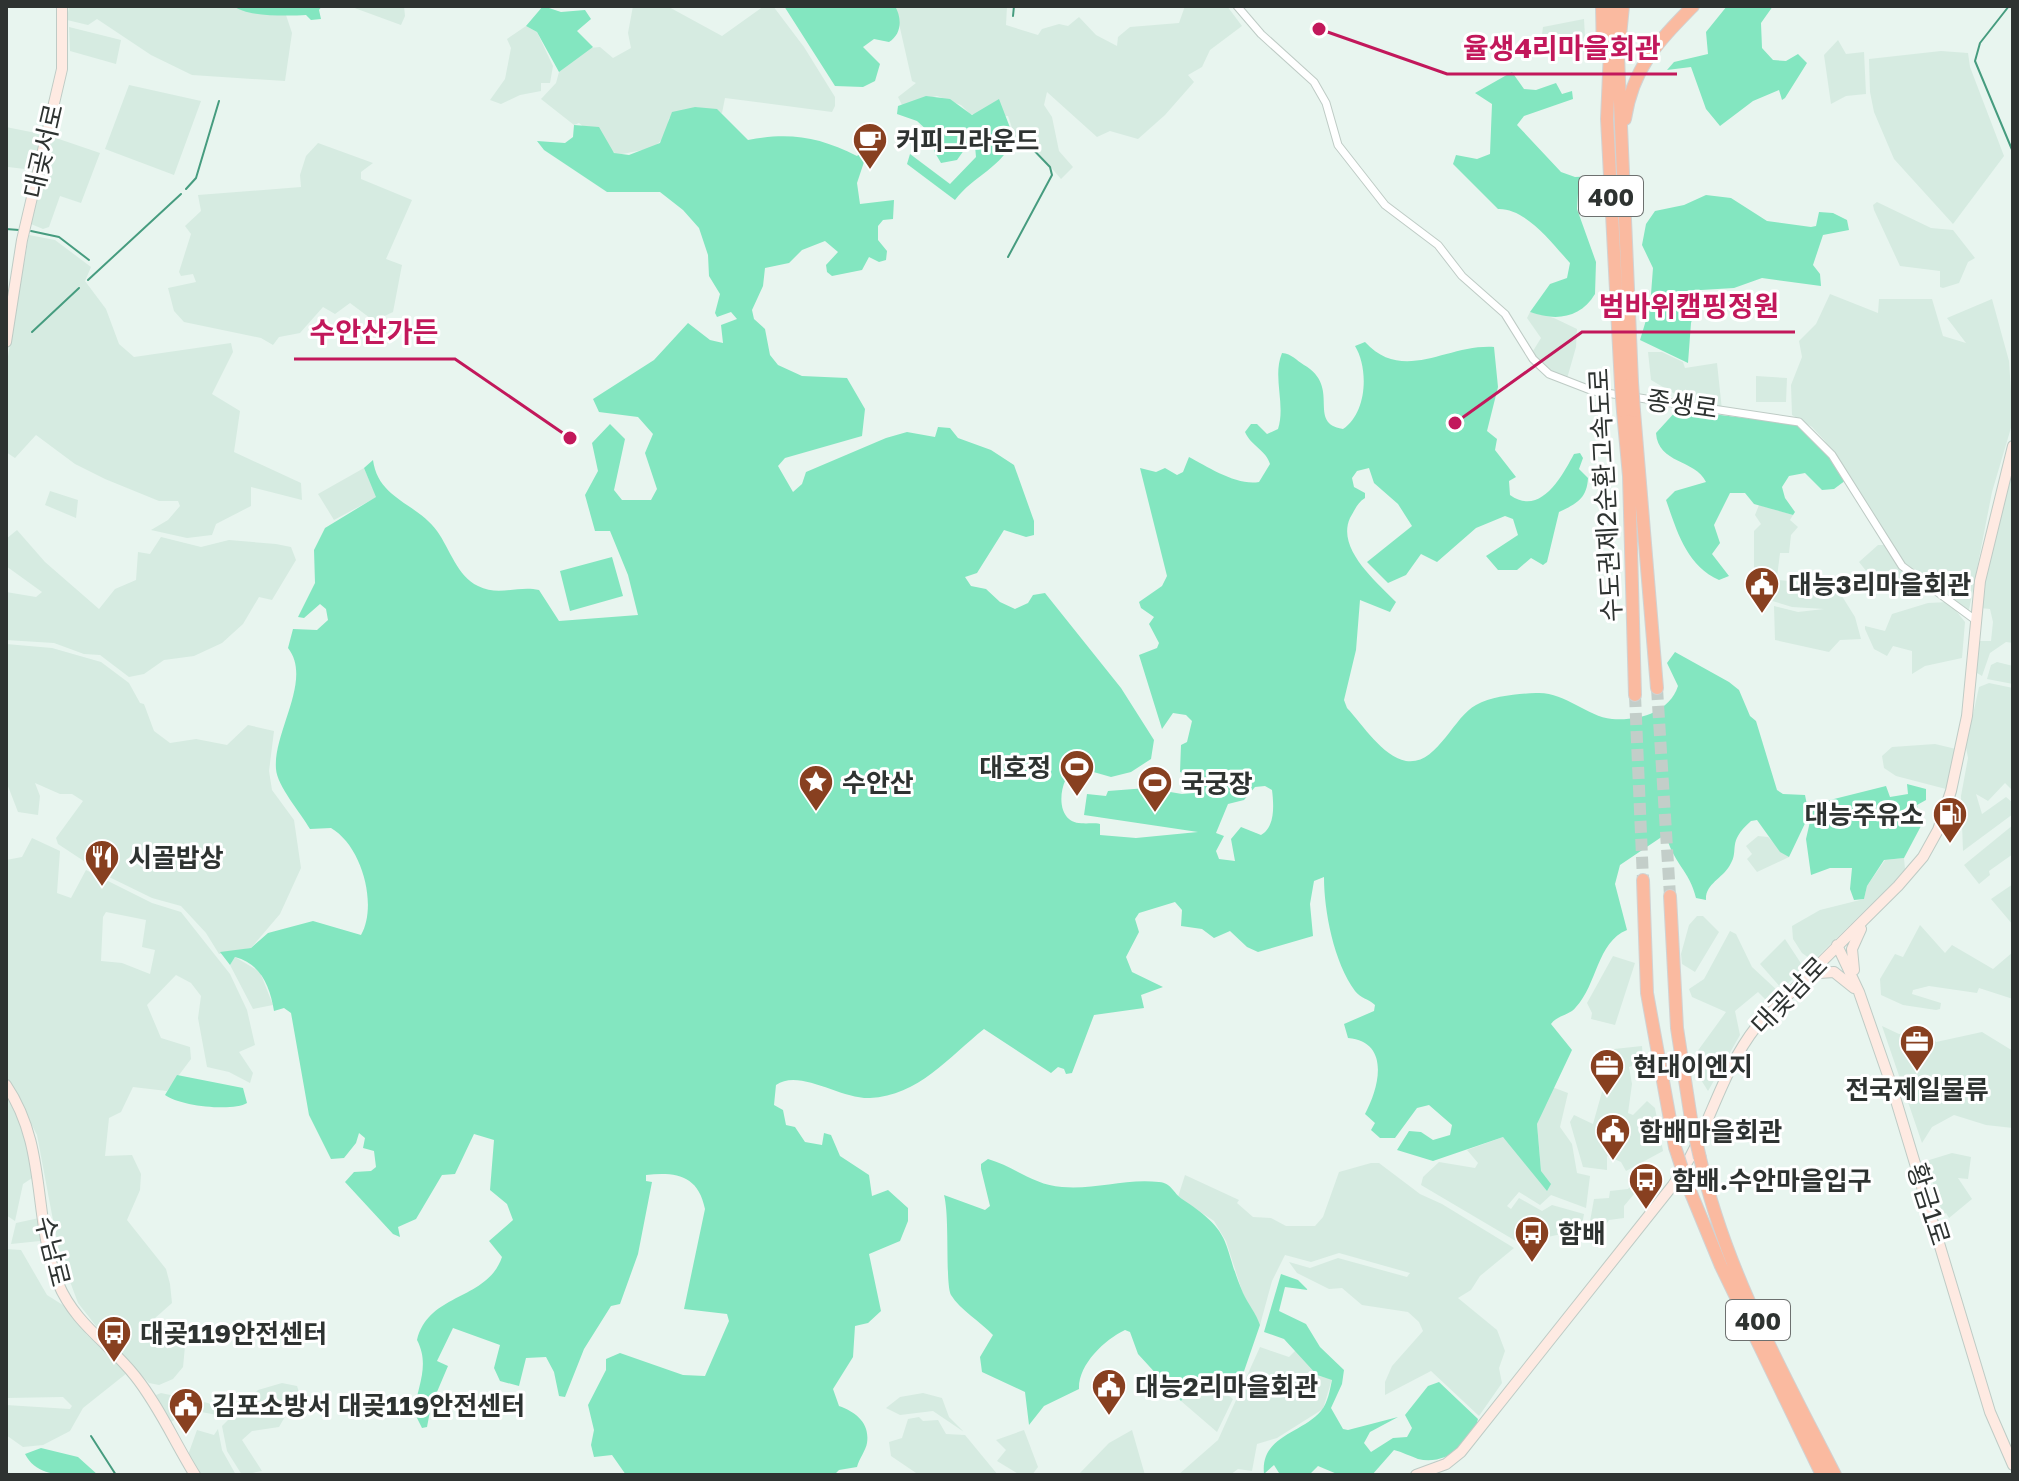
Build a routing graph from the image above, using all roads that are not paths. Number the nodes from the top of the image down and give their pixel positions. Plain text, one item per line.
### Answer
1 (62, 6) edge
2 (1237, 6) edge
3 (1602, 6) edge
4 (1612, 6) edge
5 (1623, 6) edge
6 (1693, 6) edge
7 (1607, 119) junction
8 (1621, 158) junction
9 (6, 342) edge
10 (1626, 384) junction
11 (1629, 411) junction
12 (2013, 446) edge
13 (1974, 619) junction
14 (1657, 688) tunnel mouth
15 (1635, 695) tunnel mouth
16 (1643, 880) tunnel mouth
17 (1670, 896) tunnel mouth
18 (1868, 917) junction
19 (1837, 945) junction
20 (1801, 981) junction
21 (1859, 992) junction
22 (6, 1085) edge
23 (2013, 1465) edge
24 (195, 1475) edge
25 (1416, 1475) edge
26 (1822, 1475) edge
27 (1835, 1475) edge

1 - 9 street, 대곶서로
2 - 13 street, 종생로
3 - 7 highway
4 - 7 highway, 수도권제2순환고속도로 / 400
5 - 8 highway, 수도권제2순환고속도로 / 400
6 - 8 highway
7 - 10 highway, 수도권제2순환고속도로 / 400
8 - 10 highway, 수도권제2순환고속도로 / 400
10 - 11 highway, 수도권제2순환고속도로 / 400, bridge
11 - 14 highway, 수도권제2순환고속도로 / 400
11 - 15 highway, 수도권제2순환고속도로 / 400
12 - 13 street, 대곶남로
13 - 18 street, 대곶남로
16 - 26 highway, 400, bridge
17 - 27 highway, 400, bridge
18 - 19 street, 대곶남로
18 - 21 street
19 - 20 street, 대곶남로
19 - 21 street, 황금1로
20 - 21 street
20 - 25 street, 대곶남로
21 - 23 street, 황금1로
22 - 24 street, 수남로

